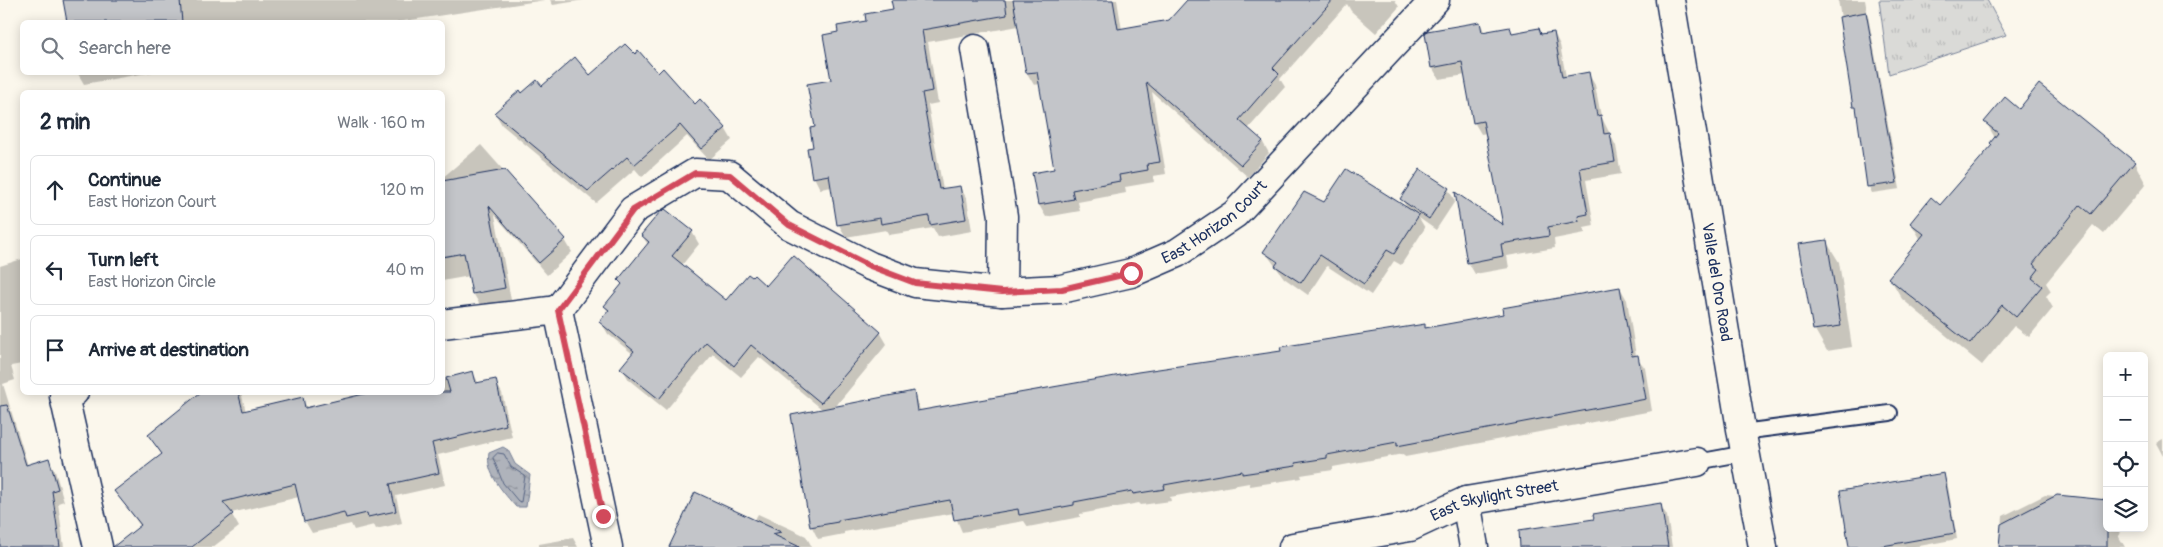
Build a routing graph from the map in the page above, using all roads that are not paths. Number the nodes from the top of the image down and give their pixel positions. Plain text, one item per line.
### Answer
1 (1435, 0) edge
2 (1671, 9) edge
3 (976, 49) dead end
4 (1002, 292) junction
5 (558, 310) junction
6 (445, 324) edge
7 (66, 395) edge
8 (1890, 413) dead end
9 (1744, 442) junction
10 (1697, 462) joint
11 (1466, 501) junction
12 (98, 547) edge
13 (608, 547) edge
14 (1293, 547) edge
15 (1474, 547) edge
16 (1763, 547) edge

1 - 4 street, East Horizon Court
2 - 9 street, Valle del Oro Road
3 - 4 street
4 - 5 street, East Horizon Court
5 - 6 street
5 - 13 street
7 - 12 street
8 - 9 lane
9 - 10 lane
9 - 16 street, Valle del Oro Road
10 - 11 street, East Skylight Street
11 - 14 street, East Skylight Street
11 - 15 street

